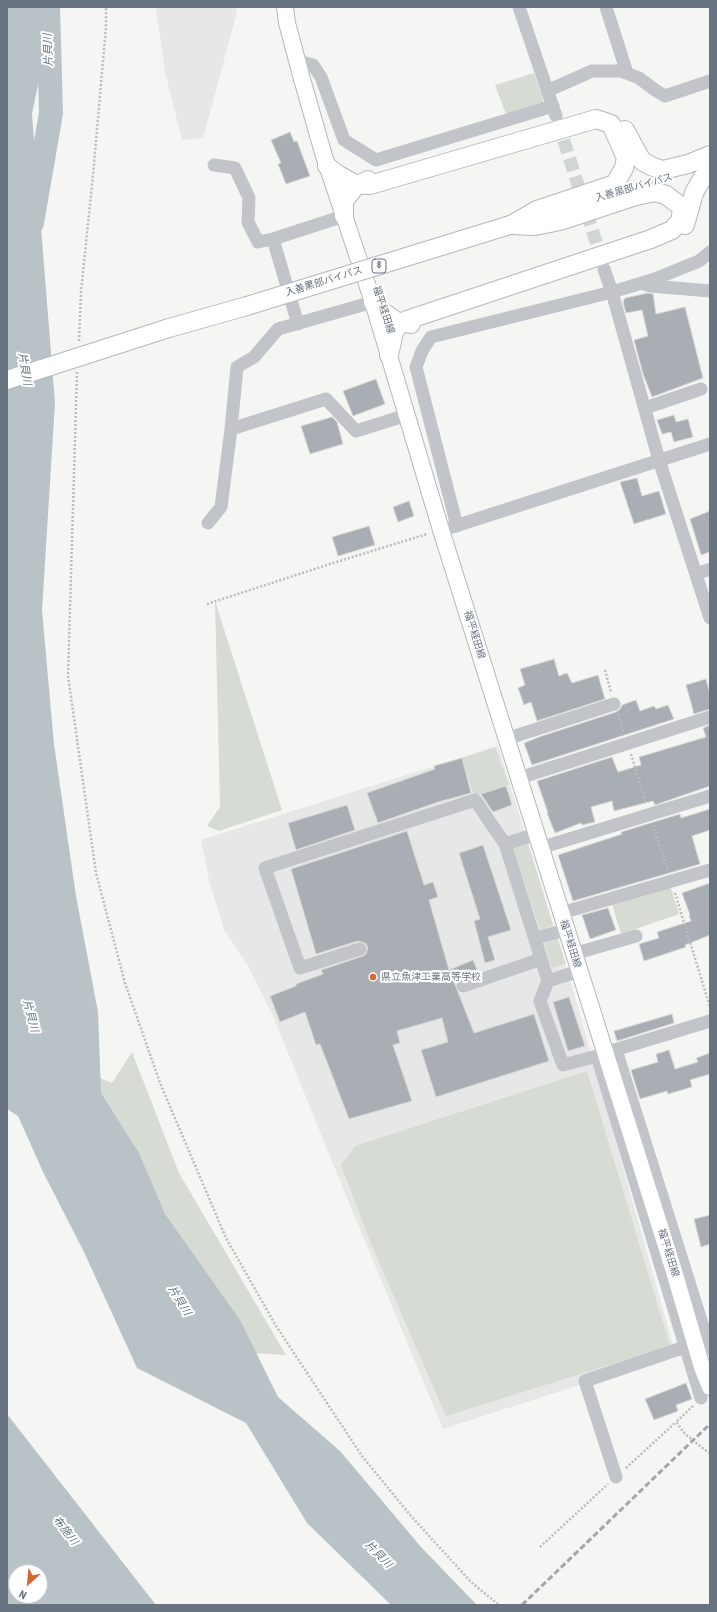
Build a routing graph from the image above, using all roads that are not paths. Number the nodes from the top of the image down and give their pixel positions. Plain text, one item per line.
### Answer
1 (285, 7) edge
2 (519, 7) edge
3 (606, 7) edge
4 (298, 61) junction
5 (627, 73) junction
6 (710, 82) edge
7 (547, 91) junction
8 (710, 155) edge
9 (710, 163) edge
10 (214, 165) dead end
11 (334, 168) junction
12 (710, 174) edge
13 (365, 183) junction
14 (347, 197) junction
15 (348, 215) junction
16 (510, 225) junction
17 (273, 239) junction
18 (710, 252) edge
19 (604, 269) tunnel mouth
20 (642, 283) junction
21 (710, 291) edge
22 (612, 292) junction
23 (380, 306) junction
24 (413, 322) junction
25 (298, 324) junction
26 (392, 348) junction
27 (7, 380) edge
28 (701, 390) dead end
29 (645, 408) junction
30 (407, 415) junction
31 (231, 429) junction
32 (710, 444) edge
33 (659, 460) junction
34 (432, 500) junction
35 (208, 523) dead end
36 (457, 526) junction
37 (441, 530) junction
38 (710, 569) edge
39 (696, 574) junction
40 (710, 618) edge
41 (614, 704) road end
42 (710, 717) edge
43 (506, 739) junction
44 (518, 778) junction
45 (710, 796) edge
46 (538, 841) junction
47 (505, 844) junction
48 (710, 870) edge
49 (560, 913) junction
50 (566, 930) junction
51 (636, 936) dead end
52 (536, 938) junction
53 (360, 949) dead end
54 (573, 954) junction
55 (541, 959) junction
56 (579, 971) junction
57 (548, 981) junction
58 (463, 986) dead end
59 (710, 1021) edge
60 (606, 1053) junction
61 (685, 1347) junction
62 (710, 1349) edge
63 (705, 1393) edge
64 (616, 1477) dead end

1 - 4 main road, 福平経田線
2 - 7 street
3 - 5 street
4 - 7 street
4 - 11 main road, 福平経田線
5 - 6 street
5 - 7 street
8 - 13 highway
9 - 16 highway, 入善黒部バイパス / 8
10 - 17 street
11 - 13 highway
11 - 14 main road, 福平経田線
11 - 15 main road, 福平経田線
12 - 24 highway
13 - 14 highway
13 - 15 highway
13 - 16 highway
14 - 15 highway
15 - 17 street
15 - 23 main road, 福平経田線
16 - 24 highway
16 - 27 highway, 入善黒部バイパス / 8, bridge
17 - 25 street
18 - 20 street
19 - 22 street
20 - 21 street
20 - 22 street
22 - 29 street
22 - 36 street
23 - 24 highway
23 - 25 street
23 - 26 main road, 福平経田線
24 - 26 highway
25 - 31 street
26 - 30 main road, 福平経田線
26 - 34 main road, 福平経田線
28 - 29 street
29 - 33 street
30 - 31 street
30 - 34 main road, 福平経田線
31 - 35 street
32 - 33 street
33 - 36 street
33 - 39 street
34 - 37 main road, 福平経田線
36 - 37 street
37 - 43 main road, 福平経田線
38 - 39 street
39 - 40 street
41 - 43 street
42 - 44 street
43 - 44 main road, 福平経田線
44 - 46 main road, 福平経田線
45 - 46 street
46 - 47 street
46 - 49 main road, 福平経田線
47 - 52 street
47 - 53 street
48 - 49 street
49 - 50 main road, 福平経田線
50 - 52 street
50 - 54 main road, 福平経田線
51 - 54 street
52 - 55 street
54 - 56 main road, 福平経田線
55 - 57 street
55 - 58 street
56 - 57 street
56 - 60 main road, 福平経田線
57 - 60 street
59 - 60 street
60 - 61 street
60 - 62 street
60 - 63 main road, 福平経田線
61 - 63 street
61 - 64 street

